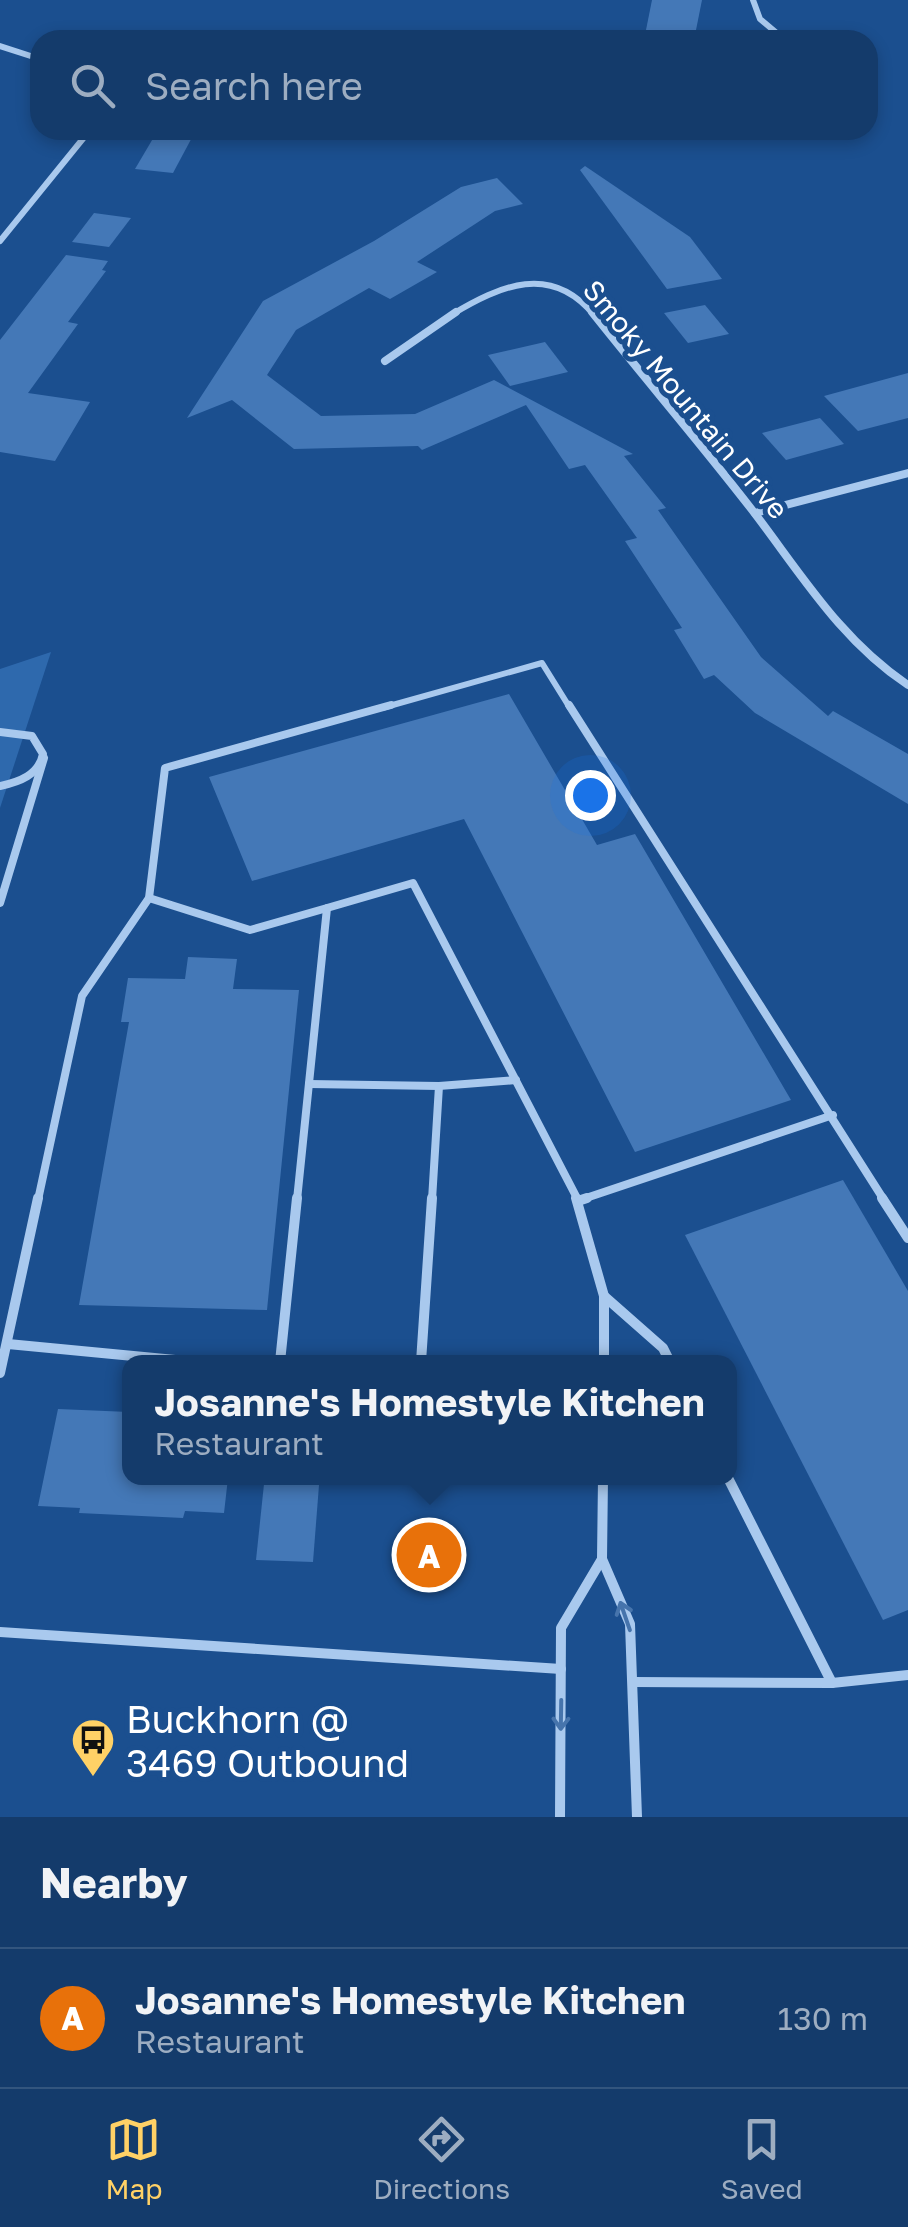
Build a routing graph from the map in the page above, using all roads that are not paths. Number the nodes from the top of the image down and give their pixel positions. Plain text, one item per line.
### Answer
1 (753, 0) edge
2 (770, 30) edge
3 (0, 46) edge
4 (30, 54) edge
5 (82, 140) edge
6 (0, 242) edge
7 (385, 361) dead end
8 (908, 473) edge
9 (755, 514) junction
10 (908, 686) edge
11 (0, 732) edge
12 (44, 758) junction
13 (0, 786) edge
14 (149, 898) junction
15 (0, 904) edge
16 (326, 908) junction
17 (516, 1080) junction
18 (308, 1084) junction
19 (439, 1086) junction
20 (833, 1116) junction
21 (578, 1200) junction
22 (908, 1238) edge
23 (604, 1296) junction
24 (8, 1344) junction
25 (123, 1355) edge
26 (281, 1355) edge
27 (421, 1355) edge
28 (604, 1355) edge
29 (666, 1355) edge
30 (0, 1373) edge
31 (603, 1485) edge
32 (732, 1485) edge
33 (602, 1559) junction
34 (0, 1632) edge
35 (561, 1669) junction
36 (908, 1675) edge
37 (632, 1682) junction
38 (832, 1682) junction
39 (560, 1817) edge
40 (637, 1817) edge

1 - 2 street
3 - 4 street
5 - 6 street
7 - 9 street, Smoky Mountain Drive
8 - 9 street
9 - 10 street, Smoky Mountain Drive
11 - 12 lane
12 - 13 lane
12 - 15 lane
14 - 16 lane
14 - 20 lane
14 - 24 lane
16 - 17 lane
16 - 18 lane
17 - 19 lane
17 - 21 lane
18 - 19 lane
18 - 26 lane
19 - 27 lane
20 - 21 lane
20 - 22 lane
21 - 23 lane
23 - 28 lane
23 - 29 lane
24 - 25 lane
24 - 30 lane
31 - 33 lane
32 - 38 lane
33 - 35 lane
37 -> 33 lane
34 - 35 lane
35 -> 39 lane
36 - 38 lane
37 - 38 lane
37 - 40 lane

